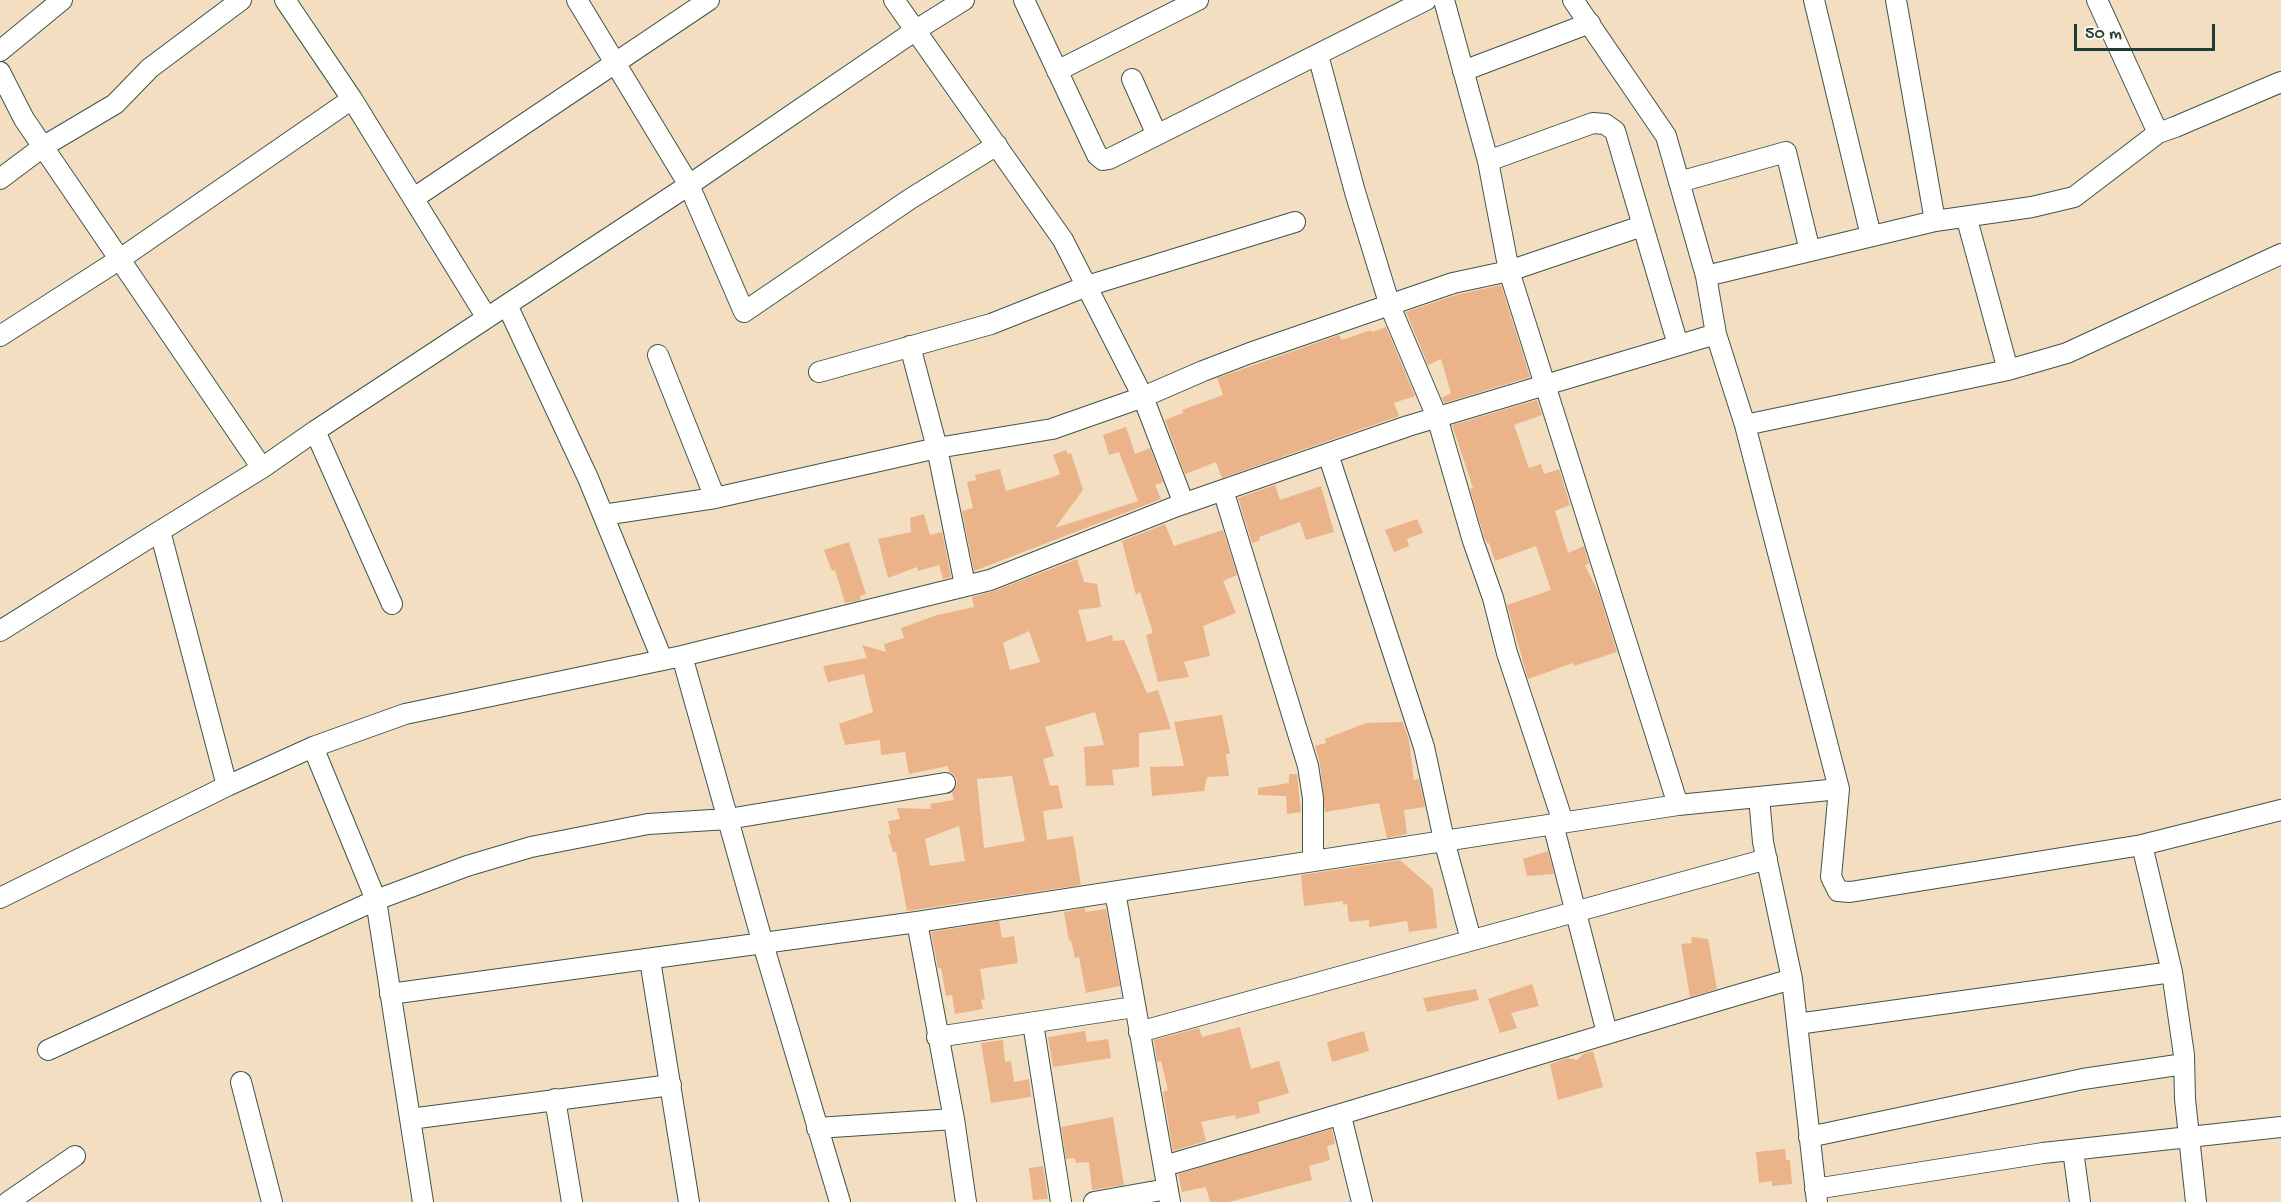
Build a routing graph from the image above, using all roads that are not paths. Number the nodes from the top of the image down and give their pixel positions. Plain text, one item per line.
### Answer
1 (62, 0) edge
2 (241, 0) edge
3 (285, 0) edge
4 (577, 0) edge
5 (709, 0) edge
6 (894, 0) edge
7 (964, 0) edge
8 (1024, 0) edge
9 (1198, 0) edge
10 (1426, 0) edge
11 (1444, 0) edge
12 (1573, 0) edge
13 (1814, 0) edge
14 (1896, 0) edge
15 (2097, 0) edge
16 (1395, 7) edge
17 (1590, 23) junction
18 (916, 30) junction
19 (0, 51) edge
20 (1318, 55) junction
21 (614, 63) junction
22 (1057, 71) junction
23 (1463, 71) junction
24 (0, 72) edge
25 (1132, 79) dead end
26 (2281, 82) edge
27 (352, 99) junction
28 (2158, 133) junction
29 (1157, 135) junction
30 (997, 145) junction
31 (44, 146) junction
32 (1488, 161) junction
33 (0, 179) edge
34 (1679, 182) junction
35 (689, 185) junction
36 (414, 198) junction
37 (1965, 218) junction
38 (1935, 221) junction
39 (1295, 222) dead end
40 (1642, 226) junction
41 (1871, 236) junction
42 (1809, 251) junction
43 (2281, 254) edge
44 (120, 259) junction
45 (1509, 271) junction
46 (1706, 276) junction
47 (1087, 286) junction
48 (507, 305) junction
49 (1390, 306) junction
50 (487, 318) junction
51 (1716, 334) junction
52 (0, 336) edge
53 (1678, 345) junction
54 (910, 346) junction
55 (658, 355) dead end
56 (2008, 370) junction
57 (819, 372) dead end
58 (1544, 386) junction
59 (1143, 397) junction
60 (1437, 417) junction
61 (1745, 425) junction
62 (315, 431) junction
63 (937, 448) junction
64 (1328, 453) junction
65 (262, 468) junction
66 (1223, 490) junction
67 (715, 498) junction
68 (1184, 504) junction
69 (603, 515) junction
70 (160, 531) junction
71 (965, 585) junction
72 (392, 604) dead end
73 (0, 631) edge
74 (682, 656) junction
75 (662, 659) junction
76 (313, 747) junction
77 (945, 783) dead end
78 (227, 786) junction
79 (1839, 789) junction
80 (1760, 797) junction
81 (1678, 805) junction
82 (2281, 810) edge
83 (728, 819) junction
84 (1558, 823) junction
85 (1444, 840) junction
86 (2142, 844) junction
87 (1767, 859) junction
88 (1313, 860) junction
89 (1115, 892) junction
90 (0, 898) edge
91 (376, 900) junction
92 (1575, 910) junction
93 (917, 922) junction
94 (1471, 940) junction
95 (763, 944) junction
96 (650, 960) junction
97 (2172, 972) junction
98 (1792, 979) junction
99 (390, 994) junction
100 (1134, 1007) junction
101 (1033, 1023) junction
102 (1797, 1024) junction
103 (1139, 1032) junction
104 (1607, 1033) junction
105 (937, 1037) junction
106 (48, 1050) dead end
107 (2184, 1064) junction
108 (242, 1082) dead end
109 (671, 1085) junction
110 (555, 1099) junction
111 (1341, 1116) junction
112 (410, 1119) junction
113 (954, 1119) junction
114 (2281, 1127) edge
115 (817, 1128) junction
116 (1809, 1137) junction
117 (2189, 1137) junction
118 (2073, 1150) junction
119 (75, 1156) dead end
120 (1164, 1166) junction
121 (1169, 1195) edge
122 (1816, 1196) edge
123 (8, 1202) edge
124 (272, 1202) edge
125 (423, 1202) edge
126 (572, 1202) edge
127 (689, 1202) edge
128 (840, 1202) edge
129 (966, 1202) edge
130 (1061, 1202) edge
131 (1094, 1202) edge
132 (1362, 1202) edge
133 (2080, 1202) edge
134 (2196, 1202) edge

1 - 19 street
2 - 31 street
3 - 27 street
4 - 21 street
5 - 21 street
6 - 18 street
7 - 18 street
8 - 22 street
9 - 22 street
10 - 16 street
11 - 23 street
12 - 17 street
13 - 41 street
14 - 38 street
15 - 28 street
16 - 20 street
17 - 23 street
17 - 34 street
18 - 30 street
18 - 35 street
20 - 29 street
20 - 49 street
21 - 35 street
21 - 36 street
22 - 29 street
23 - 32 street
24 - 31 street
25 - 29 street
26 - 28 street
27 - 36 street
27 - 44 street
28 - 37 street
30 - 35 street
30 - 47 street
31 - 33 street
31 - 44 street
32 - 40 street
32 - 45 street
34 - 42 street
34 - 46 street
35 - 48 street
36 - 50 street
37 - 38 street
37 - 56 street
38 - 41 street
39 - 47 street
40 - 45 street
40 - 53 street
41 - 42 street
42 - 46 street
43 - 56 street
44 - 52 street
44 - 65 street
45 - 49 street
45 - 58 street
46 - 51 street
47 - 54 street
47 - 59 street
48 - 50 street
48 - 69 street
49 - 59 street
49 - 60 street
50 - 62 street
51 - 53 street
51 - 61 street
53 - 58 street
54 - 57 street
54 - 63 street
55 - 67 street
56 - 61 street
58 - 60 street
58 - 81 street
59 - 63 street
59 - 68 street
60 - 64 street
60 - 84 street
61 - 79 street
62 - 65 street
62 - 72 street
63 - 67 street
63 - 71 street
64 - 66 street
64 - 85 street
65 - 70 street
66 - 68 street
66 - 88 street
67 - 69 street
68 - 71 street
69 - 75 street
70 - 73 street
70 - 78 street
71 - 74 street
74 - 75 street
74 - 83 street
75 - 76 street
76 - 78 street
76 - 91 street
77 - 83 street
78 - 90 street
79 - 80 street
79 - 86 street
80 - 81 street
80 - 87 street
81 - 84 street
82 - 86 street
83 - 91 street
83 - 95 street
84 - 85 street
84 - 92 street
85 - 88 street
85 - 94 street
86 - 97 street
87 - 92 street
87 - 98 street
88 - 89 street
89 - 93 street
89 - 100 street
91 - 99 street
91 - 106 street
92 - 94 street
92 - 104 street
93 - 95 street
93 - 105 street
94 - 103 street
95 - 96 street
95 - 115 street
96 - 99 street
96 - 109 street
97 - 102 street
97 - 107 street
98 - 102 street
98 - 104 street
99 - 112 street
100 - 101 street
100 - 103 street
101 - 105 street
101 - 130 street
102 - 116 street
103 - 120 street
104 - 111 street
105 - 113 street
107 - 116 street
107 - 117 street
108 - 124 street
109 - 110 street
109 - 127 street
110 - 112 street
110 - 126 street
111 - 120 street
111 - 132 street
112 - 125 street
113 - 115 street
113 - 129 street
114 - 117 street
115 - 128 street
116 - 122 street
117 - 118 street
117 - 134 street
118 - 122 street
118 - 133 street
119 - 123 street
120 - 121 street
121 - 131 street

